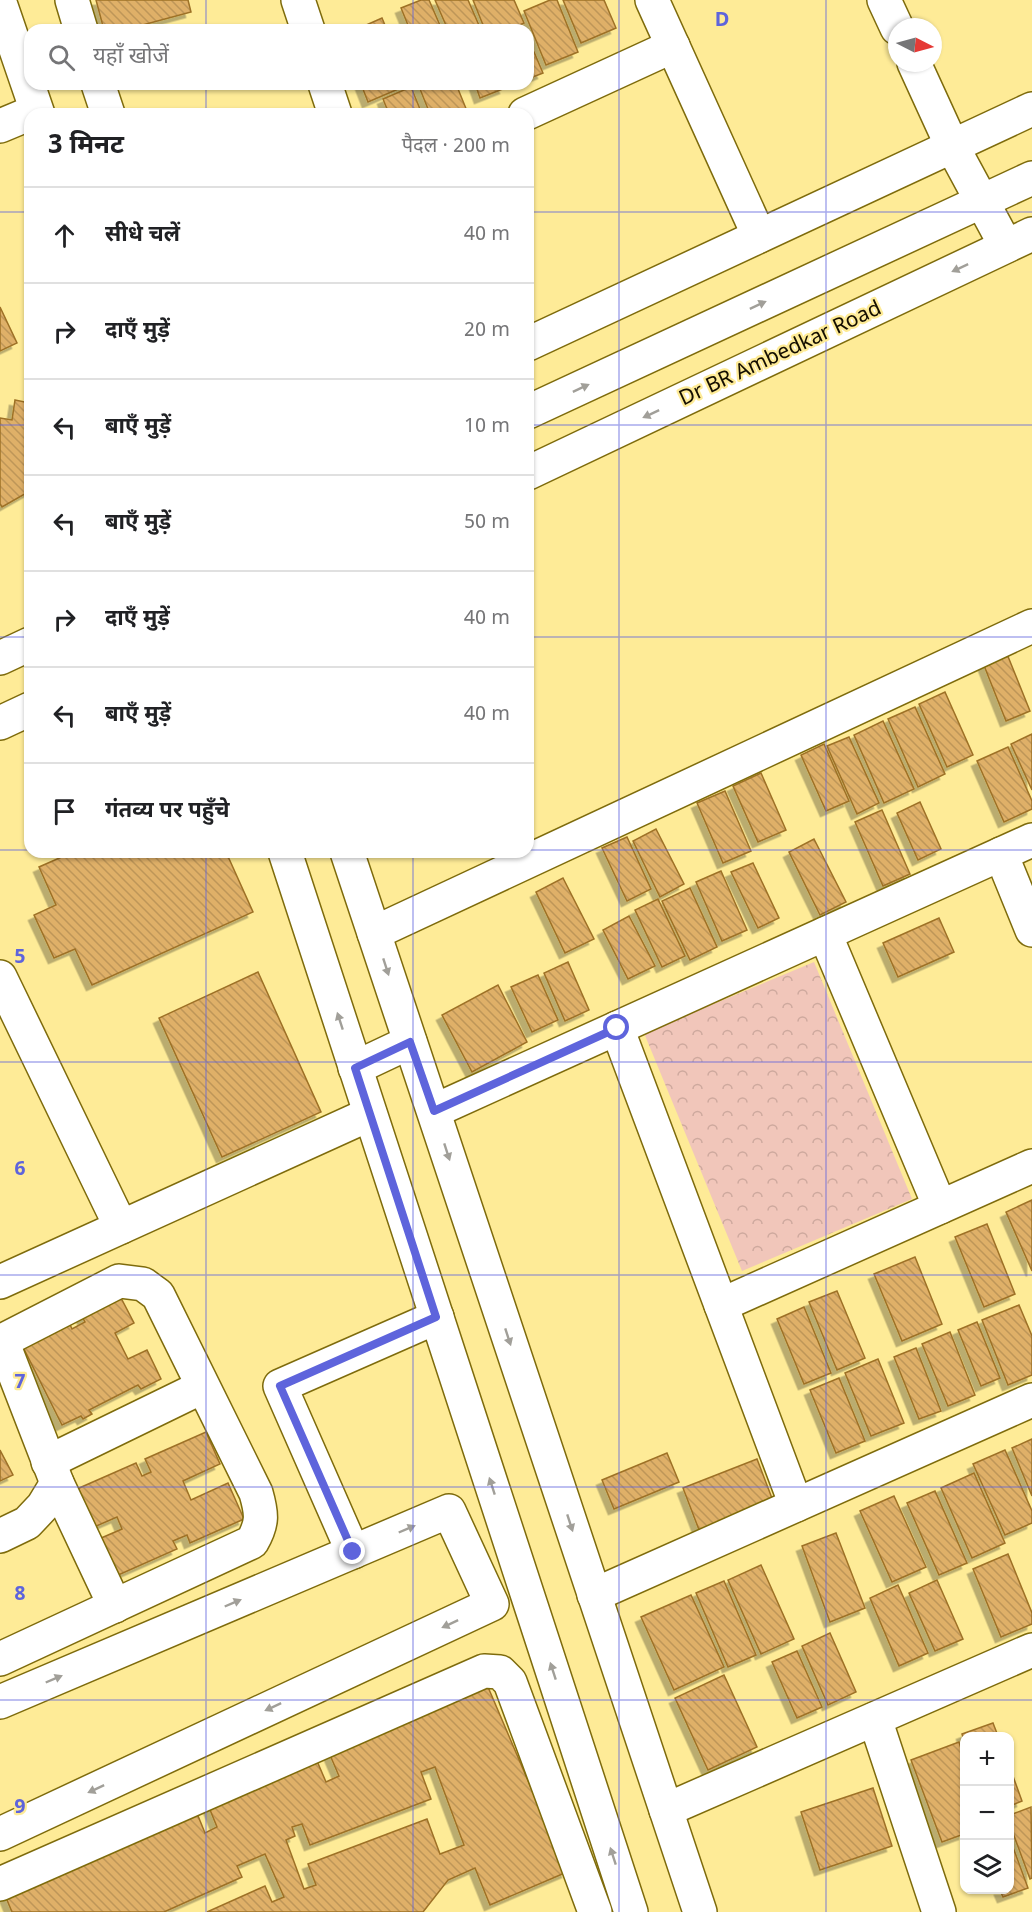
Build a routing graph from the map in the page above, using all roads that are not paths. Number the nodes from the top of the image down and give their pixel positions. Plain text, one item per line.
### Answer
1 (72, 0) edge
2 (652, 0) edge
3 (884, 0) edge
4 (0, 3) edge
5 (892, 18) edge
6 (79, 24) edge
7 (673, 46) junction
8 (918, 72) edge
9 (24, 74) edge
10 (30, 90) edge
11 (100, 90) edge
12 (327, 90) edge
13 (36, 108) edge
14 (106, 108) edge
15 (333, 108) edge
16 (1032, 109) edge
17 (534, 110) edge
18 (24, 117) edge
19 (0, 126) edge
20 (952, 146) junction
21 (1032, 178) edge
22 (983, 201) junction
23 (759, 236) junction
24 (1019, 240) edge
25 (534, 341) edge
26 (534, 409) edge
27 (534, 470) edge
28 (1032, 626) edge
29 (24, 647) edge
30 (0, 658) edge
31 (24, 712) edge
32 (0, 723) edge
33 (1032, 840) edge
34 (1001, 854) junction
35 (287, 858) edge
36 (349, 858) edge
37 (1032, 930) edge
38 (374, 933) junction
39 (825, 934) junction
40 (0, 977) edge
41 (617, 1028) junction
42 (410, 1042) junction
43 (355, 1068) junction
44 (434, 1111) junction
45 (370, 1114) junction
46 (1032, 1166) edge
47 (940, 1208) junction
48 (121, 1227) junction
49 (0, 1282) edge
50 (721, 1305) junction
51 (436, 1317) junction
52 (1, 1342) edge
53 (202, 1388) junction
54 (1032, 1400) edge
55 (52, 1472) junction
56 (796, 1505) junction
57 (0, 1536) edge
58 (353, 1552) junction
59 (594, 1595) junction
60 (115, 1606) junction
61 (1032, 1650) edge
62 (0, 1659) edge
63 (0, 1702) edge
64 (875, 1719) junction
65 (666, 1810) junction
66 (0, 1834) edge
67 (0, 1884) edge
68 (595, 1912) edge
69 (632, 1912) edge
70 (700, 1912) edge
71 (939, 1912) edge

1 - 6 street
2 - 7 street
3 - 5 street
4 - 9 street
7 - 17 street
7 - 23 street
8 - 20 street
10 - 13 street
11 - 14 street
12 - 15 street
16 - 20 street
18 - 19 street
20 - 22 street
20 - 23 street
21 - 22 street
22 - 24 street
26 -> 22 street
23 - 25 street
24 -> 27 street, Dr BR Ambedkar Road
28 - 38 street
29 - 30 street
31 - 32 street
33 - 34 street
34 - 37 street
34 - 39 street
43 -> 35 street
36 - 38 street
38 -> 42 street
39 - 41 street
39 - 47 street
40 - 48 street
41 - 44 street
41 - 50 street
42 - 43 street
42 - 44 street
43 - 45 street
44 -> 59 street
45 - 48 street
45 - 51 street
46 - 47 street
47 - 50 street
48 - 49 street
50 - 56 street
51 - 58 street
69 -> 51 street
52 - 53 street
52 - 55 street
53 - 55 street
53 - 60 street
54 - 56 street
55 - 57 street
55 - 60 street
56 - 59 street
63 -> 58 street
58 -> 66 street
59 - 65 street
60 - 62 street
61 - 64 street
64 - 65 street
64 - 71 street
65 - 70 street
67 - 68 street

